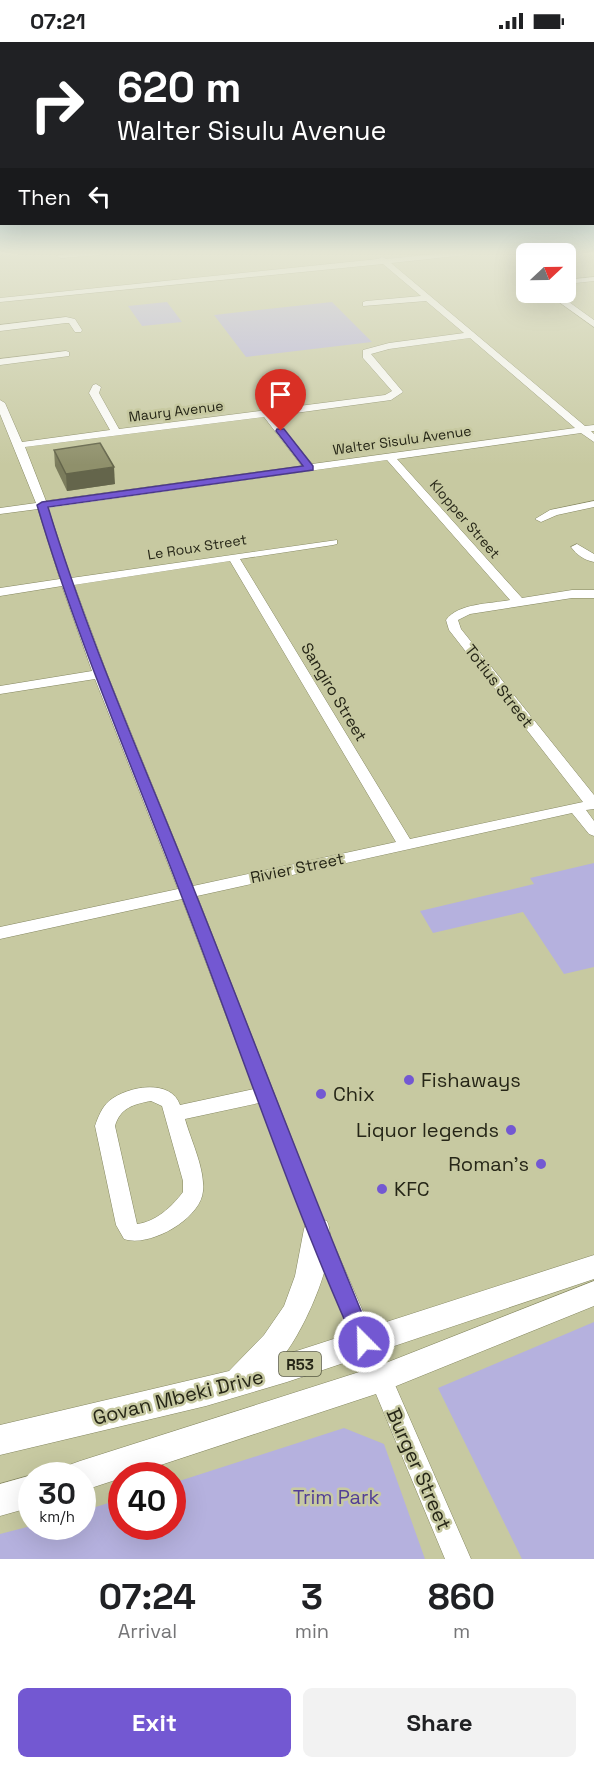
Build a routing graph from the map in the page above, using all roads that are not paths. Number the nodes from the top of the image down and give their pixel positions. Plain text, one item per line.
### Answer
1 (33, 324) joint
2 (73, 324) edge
3 (458, 324) edge
4 (0, 328) edge
5 (78, 330) dead end
6 (38, 333) dead end
7 (471, 335) junction
8 (66, 354) dead end
9 (0, 362) edge
10 (96, 387) dead end
11 (0, 403) edge
12 (266, 413) junction
13 (589, 429) edge
14 (116, 432) junction
15 (594, 439) edge
16 (45, 442) junction
17 (22, 453) junction
18 (390, 457) junction
19 (309, 468) junction
20 (594, 504) edge
21 (42, 505) junction
22 (0, 511) edge
23 (541, 519) dead end
24 (333, 542) dead end
25 (577, 547) dead end
26 (233, 557) junction
27 (594, 558) edge
28 (66, 582) junction
29 (0, 592) edge
30 (594, 594) edge
31 (518, 602) junction
32 (100, 674) junction
33 (0, 690) edge
34 (594, 804) edge
35 (576, 808) junction
36 (594, 831) edge
37 (406, 845) junction
38 (187, 891) junction
39 (0, 933) edge
40 (266, 1094) junction
41 (175, 1114) junction
42 (317, 1229) junction
43 (594, 1267) edge
44 (594, 1293) edge
45 (364, 1342) junction
46 (379, 1379) junction
47 (234, 1384) junction
48 (0, 1440) edge
49 (96, 1471) edge
50 (18, 1495) edge
51 (0, 1500) edge
52 (458, 1559) edge

1 - 4 street
1 - 6 street
2 - 5 street
3 - 7 street
7 - 12 street, Maury Avenue
7 - 13 street
8 - 9 street
10 - 14 street
11 - 17 street, Burger Street
12 - 14 street, Maury Avenue
12 - 19 street
13 - 15 street
13 - 18 street, Walter Sisulu Avenue
14 - 16 street, Maury Avenue
16 - 17 street, Maury Avenue
16 - 17 street
17 - 21 street, Burger Street
18 - 19 street, Walter Sisulu Avenue
18 - 31 street, Klopper Street
19 - 21 street, Walter Sisulu Avenue
20 - 23 street
21 - 22 street, Walter Sisulu Avenue
21 - 28 street, Burger Street
24 - 26 street, Le Roux Street
25 - 27 street
26 - 28 street, Le Roux Street
26 - 37 street, Sangiro Street
28 - 29 street, Le Roux Street
28 - 32 street, Burger Street
30 - 31 street
31 - 34 street, Totius Street
32 - 33 street
32 - 38 street, Burger Street
34 - 35 street, Rivier Street
35 - 36 street
35 - 37 street, Rivier Street
37 - 38 street, Rivier Street
38 - 39 street, Rivier Street
38 - 40 street, Burger Street
40 - 41 street
40 - 42 street, Burger Street
41 - 41 street
42 - 45 street, Burger Street
42 - 47 main road
43 - 45 main road, Govan Mbeki Drive / R53
44 - 46 main road, R53
45 - 46 street, Burger Street
45 - 47 main road, Govan Mbeki Drive / R53
46 - 49 main road, R53
46 - 52 street, Burger Street
47 - 48 main road, Govan Mbeki Drive / R53
50 - 51 main road

